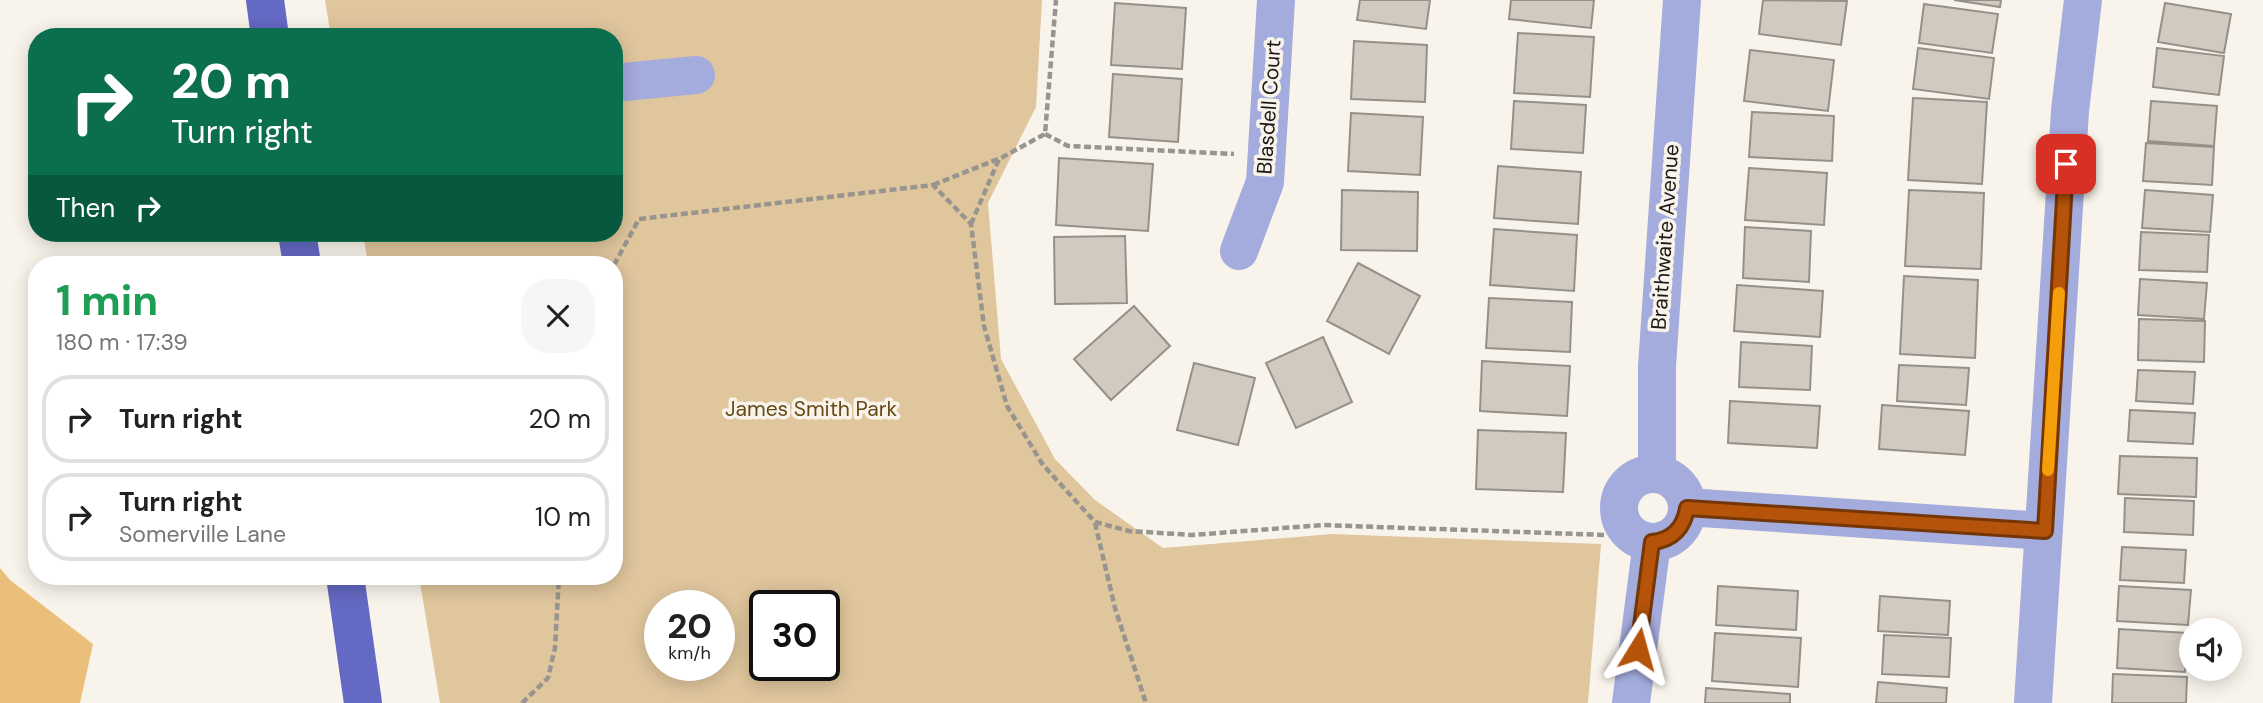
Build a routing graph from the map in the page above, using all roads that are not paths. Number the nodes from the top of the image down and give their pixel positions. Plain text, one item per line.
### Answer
1 (265, 0) edge
2 (1276, 0) edge
3 (1682, 0) edge
4 (2083, 0) edge
5 (269, 28) edge
6 (696, 75) dead end
7 (623, 82) edge
8 (1239, 251) dead end
9 (1657, 474) junction
10 (1687, 508) junction
11 (2045, 531) junction
12 (1652, 542) junction
13 (346, 585) edge
14 (363, 703) edge
15 (1632, 703) edge
16 (2033, 703) edge

1 - 5 main road
2 - 8 street, Blasdell Court
3 - 9 street, Braithwaite Avenue
4 - 11 street
6 - 7 street
9 - 10 street
9 - 12 street
10 - 11 street
10 - 12 street
11 - 16 street
12 - 15 street
13 - 14 main road

